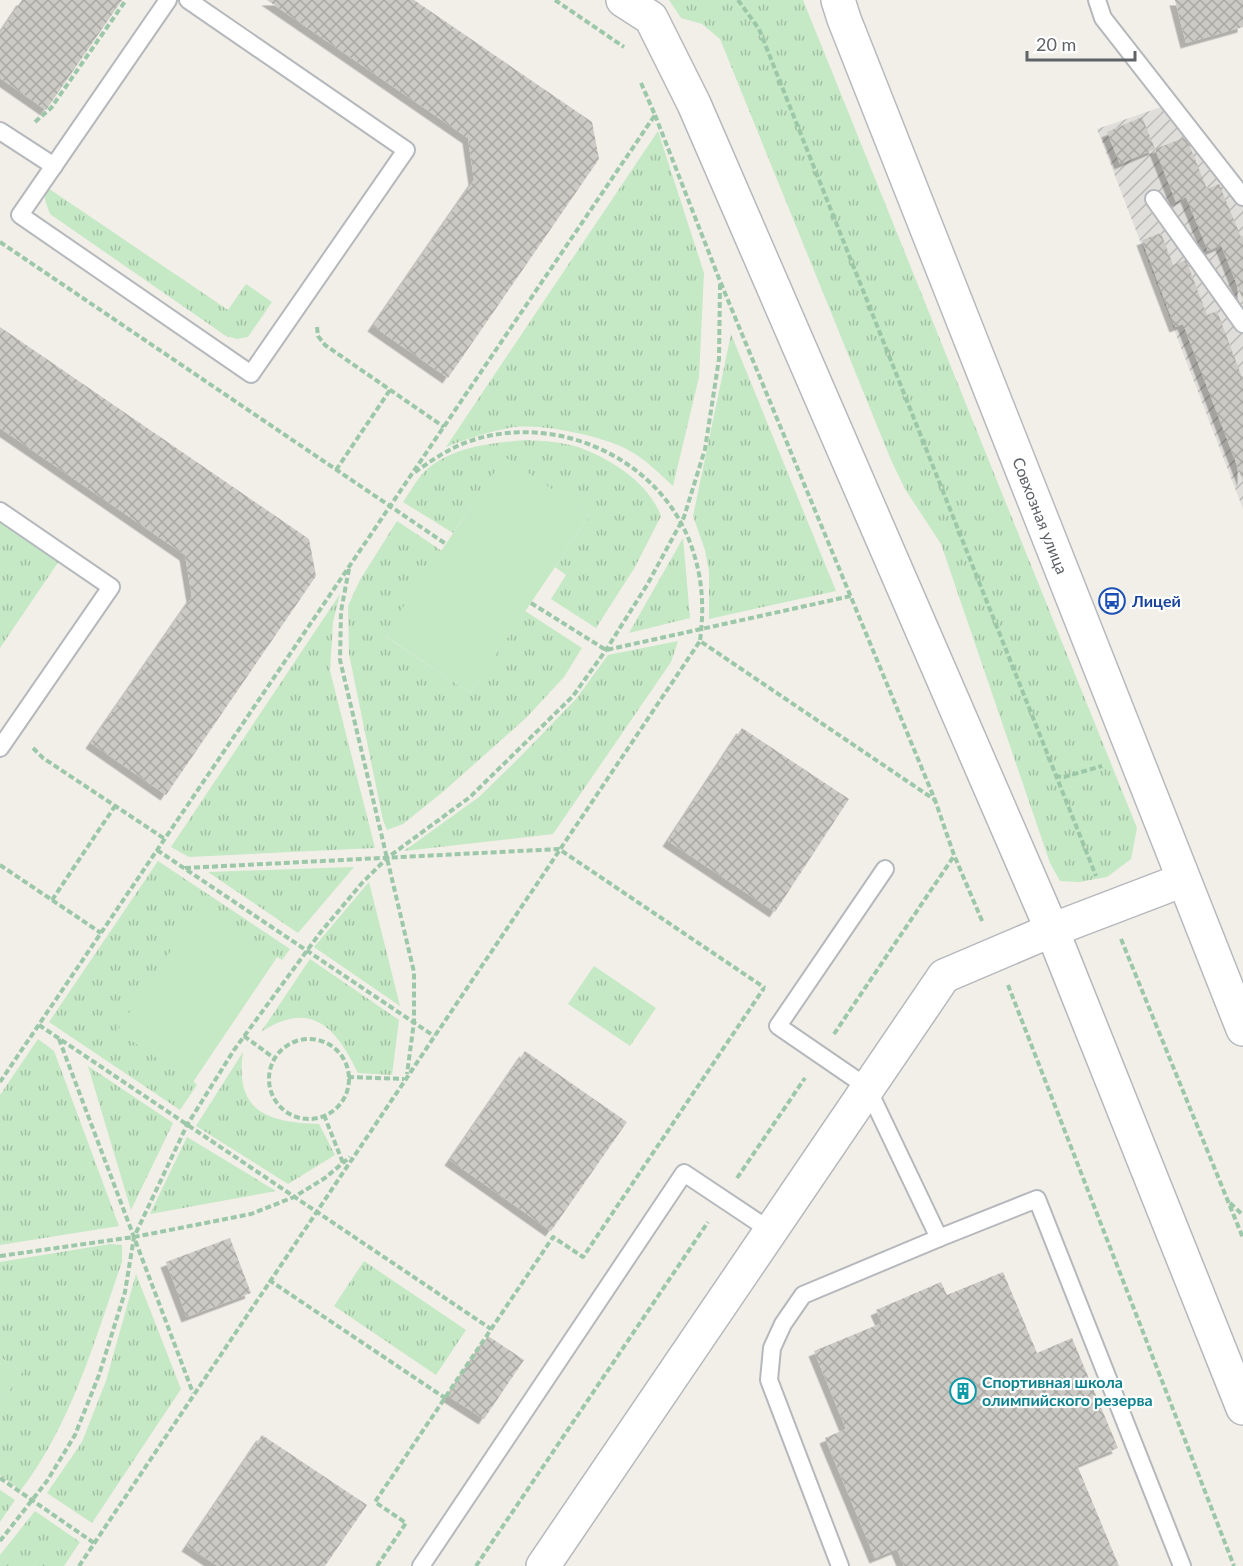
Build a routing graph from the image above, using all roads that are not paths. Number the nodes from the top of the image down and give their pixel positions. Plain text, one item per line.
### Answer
1 (168, 0) edge
2 (188, 0) edge
3 (623, 0) edge
4 (838, 0) edge
5 (1096, 0) edge
6 (0, 131) edge
7 (54, 166) junction
8 (1243, 197) edge
9 (1154, 199) dead end
10 (1233, 308) junction
11 (1243, 324) edge
12 (1243, 335) edge
13 (0, 511) edge
14 (0, 748) edge
15 (885, 869) dead end
16 (1183, 880) junction
17 (1052, 930) junction
18 (1243, 1029) edge
19 (867, 1087) junction
20 (771, 1230) junction
21 (939, 1238) junction
22 (1243, 1408) edge
23 (421, 1566) edge
24 (543, 1566) edge
25 (840, 1566) edge
26 (1182, 1566) edge

1 - 7 lane
2 - 7 lane
3 - 17 street
4 - 16 street, Совхозная улица
5 - 8 lane
6 - 7 lane
9 - 10 lane
10 - 11 lane
10 - 12 lane
13 - 14 lane
15 - 19 lane
16 - 17 street
16 - 18 street, Совхозная улица
17 - 19 street
17 - 22 street
19 - 20 street
19 - 21 lane
20 - 23 lane
20 - 24 street
21 - 25 lane
21 - 26 lane

